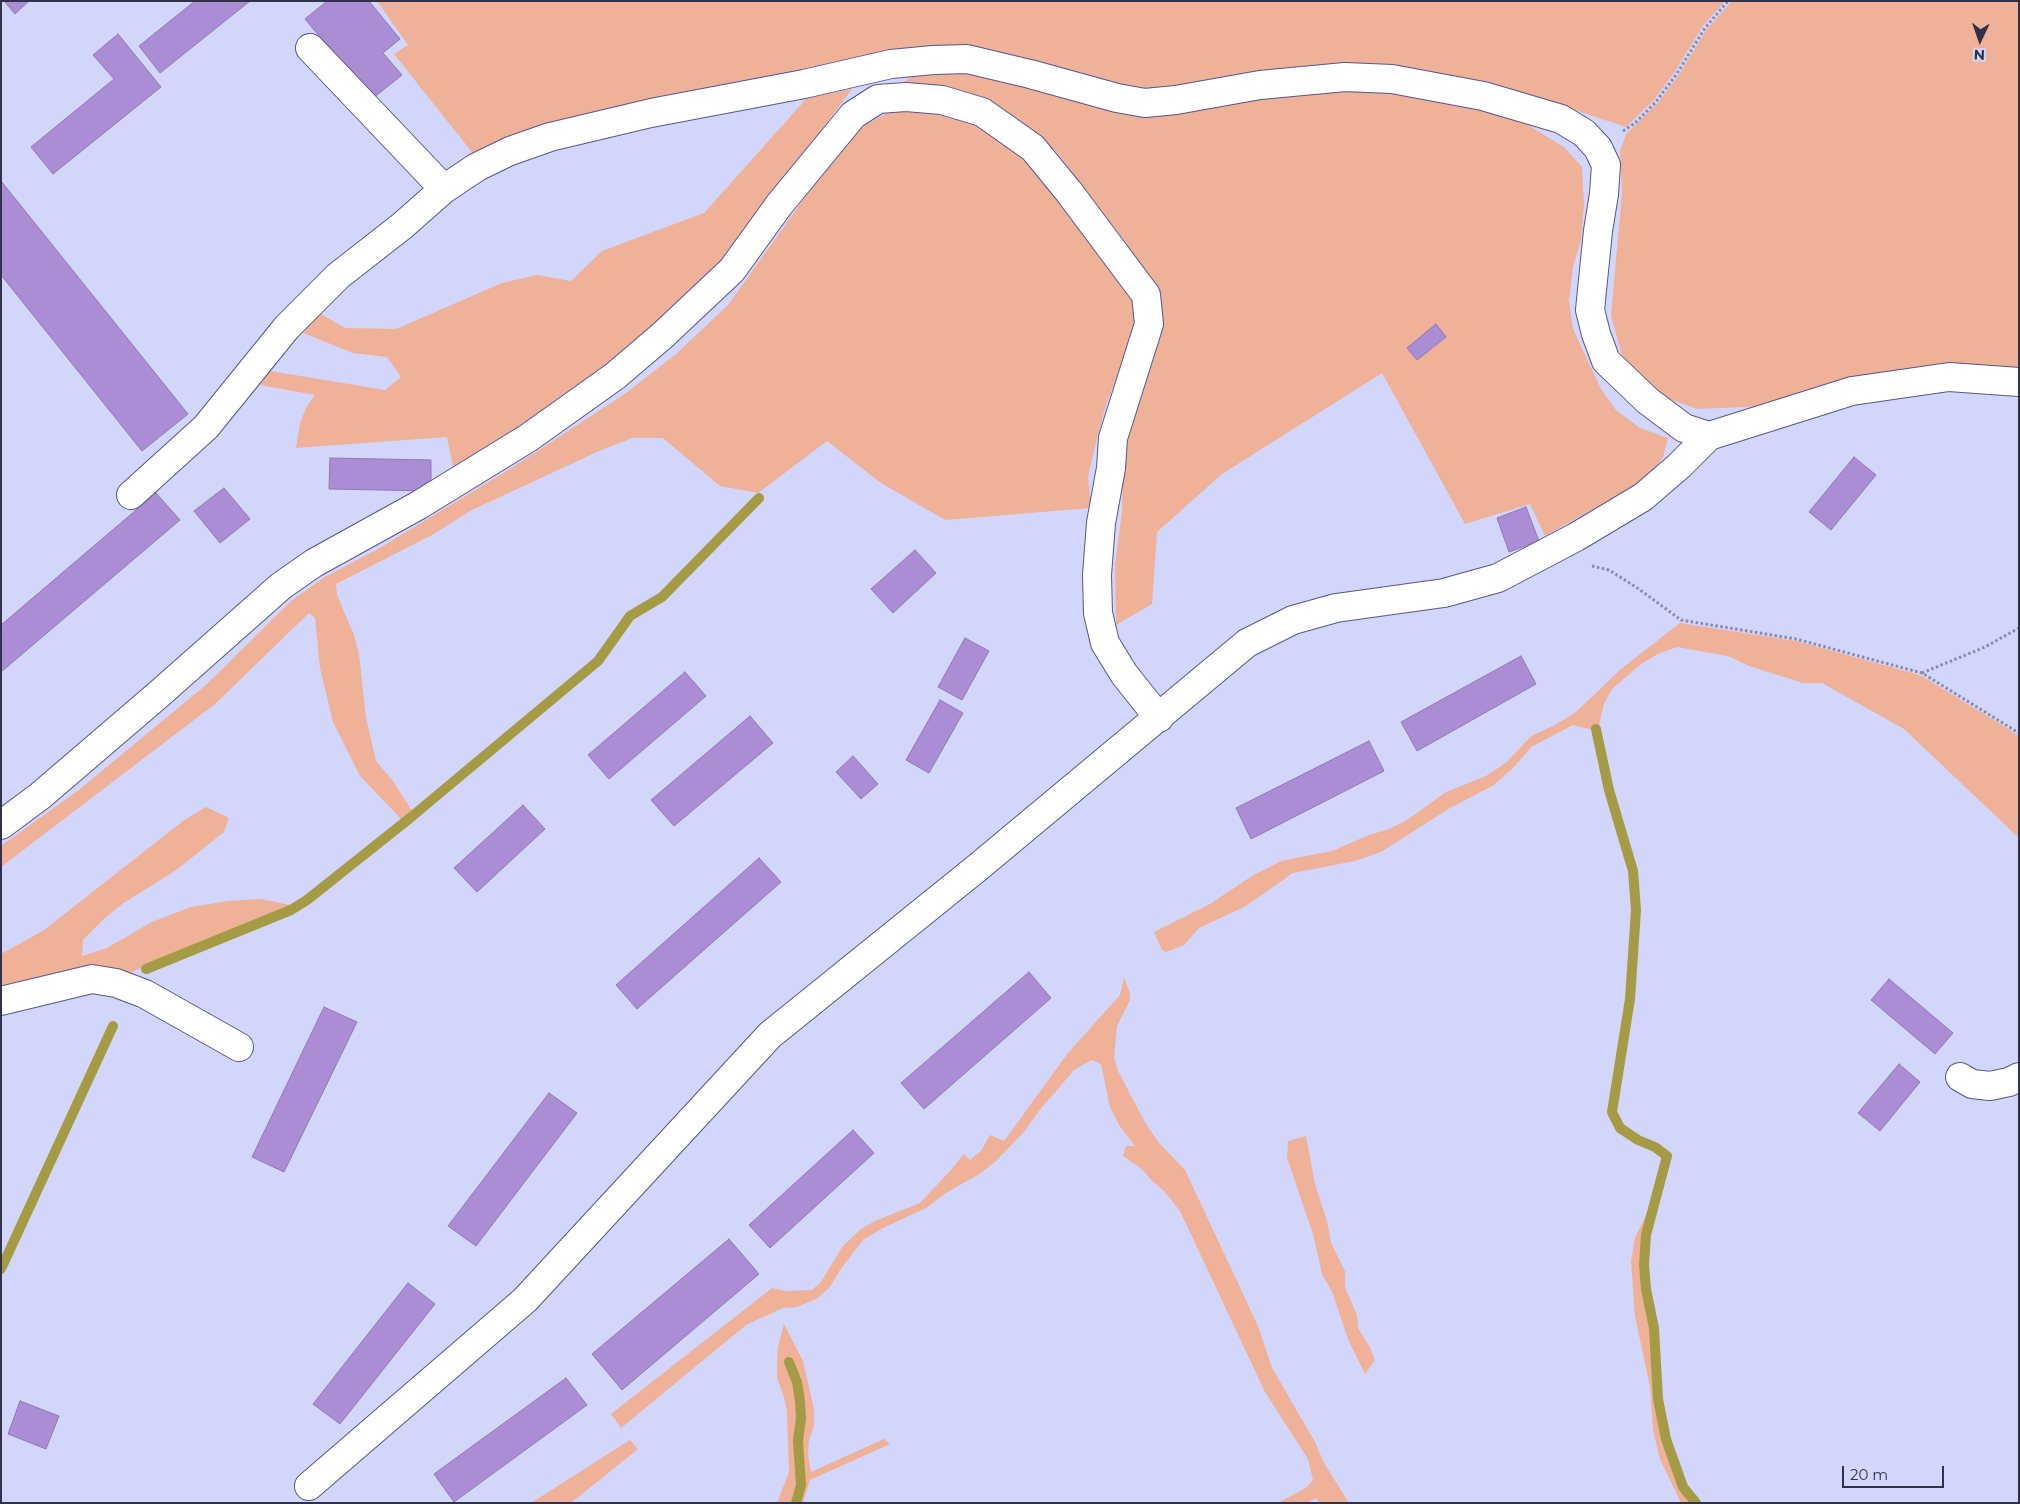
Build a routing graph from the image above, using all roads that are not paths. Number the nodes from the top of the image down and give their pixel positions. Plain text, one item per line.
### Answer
1 (310, 48) dead end
2 (891, 64) junction
3 (853, 116) junction
4 (444, 189) junction
5 (2019, 382) edge
6 (1709, 436) junction
7 (131, 495) dead end
8 (1159, 718) junction
9 (1, 825) edge
10 (1, 1001) edge
11 (239, 1047) dead end
12 (1960, 1077) dead end
13 (2019, 1077) edge
14 (309, 1486) dead end

1 - 4 street
2 - 3 street
2 - 4 street
2 - 6 street
3 - 8 street
3 - 9 street
4 - 7 street
5 - 6 street
6 - 8 street
8 - 14 street
10 - 11 street
12 - 13 street

